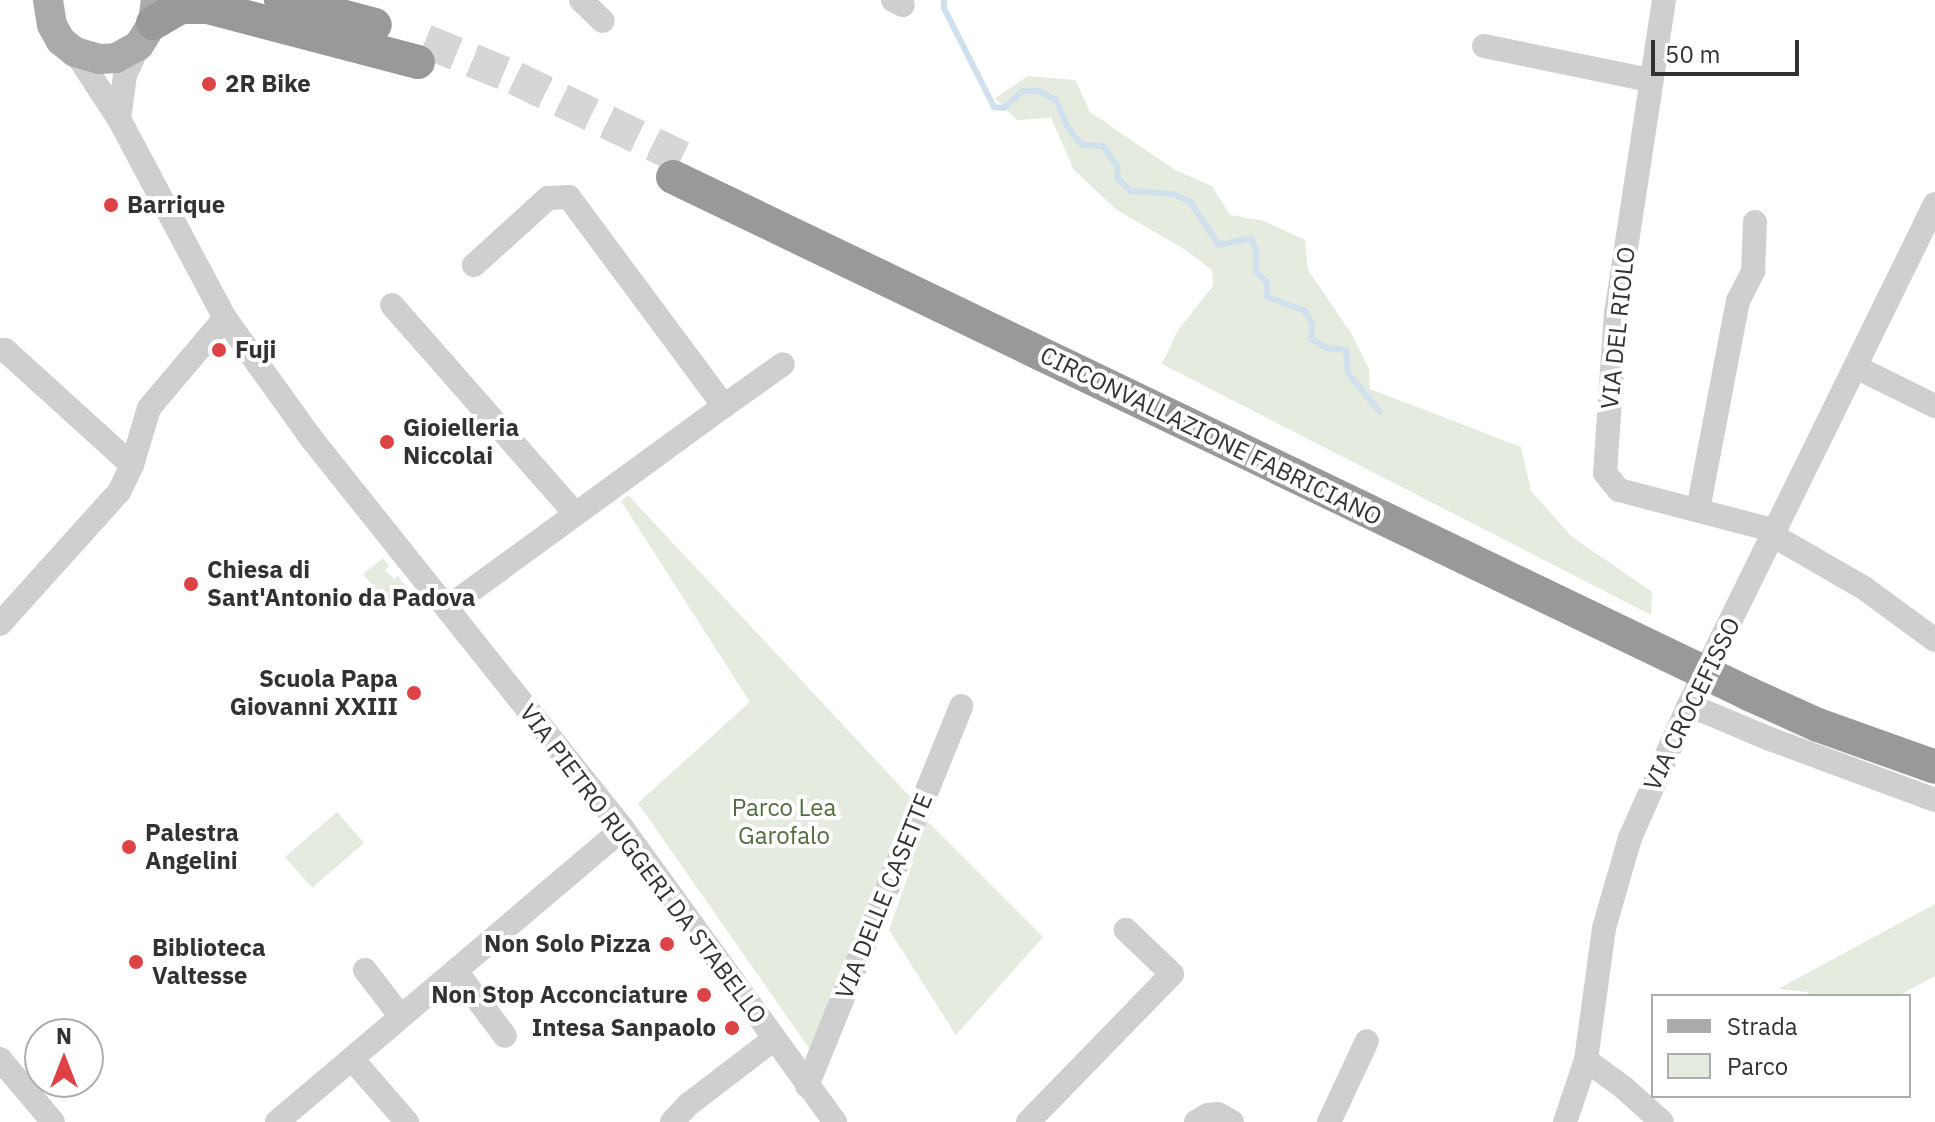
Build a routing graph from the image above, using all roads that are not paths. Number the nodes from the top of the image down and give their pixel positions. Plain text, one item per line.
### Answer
1 (281, 0) edge
2 (581, 0) edge
3 (1664, 0) edge
4 (47, 2) edge
5 (603, 21) dead end
6 (149, 23) edge
7 (1484, 46) dead end
8 (75, 52) junction
9 (1650, 80) junction
10 (119, 119) junction
11 (678, 168) tunnel mouth
12 (1935, 204) edge
13 (1755, 222) dead end
14 (474, 265) dead end
15 (392, 305) dead end
16 (225, 318) junction
17 (0, 350) edge
18 (783, 364) dead end
19 (1856, 367) junction
20 (724, 406) junction
21 (1935, 406) edge
22 (132, 465) junction
23 (1698, 510) junction
24 (575, 513) junction
25 (1775, 533) junction
26 (447, 608) junction
27 (0, 624) edge
28 (1935, 640) edge
29 (1752, 685) junction
30 (1689, 705) junction
31 (961, 706) dead end
32 (1935, 747) edge
33 (1935, 767) edge
34 (1935, 800) edge
35 (623, 829) junction
36 (1126, 930) dead end
37 (365, 970) dead end
38 (456, 971) junction
39 (401, 1017) junction
40 (505, 1036) dead end
41 (774, 1039) junction
42 (1367, 1041) dead end
43 (0, 1059) edge
44 (352, 1059) junction
45 (1586, 1060) junction
46 (807, 1086) junction
47 (53, 1122) edge
48 (277, 1122) edge
49 (407, 1122) edge
50 (672, 1122) edge
51 (835, 1122) edge
52 (1028, 1122) edge
53 (1196, 1122) edge
54 (1232, 1122) edge
55 (1329, 1122) edge
56 (1565, 1122) edge
57 (1662, 1122) edge

1 - 6 highway
2 - 5 street
3 - 9 street, VIA DEL RIOLO
4 - 8 main road, VIA PIETRO RUGGERI DA STABELLO
6 - 8 main road
6 - 10 street
7 - 9 street
8 - 10 street, VIA PIETRO RUGGERI DA STABELLO
9 - 23 street, VIA DEL RIOLO
10 - 16 street, VIA PIETRO RUGGERI DA STABELLO
11 - 29 highway, CIRCONVALLAZIONE FABRICIANO
12 - 19 street, VIA CROCEFISSO
13 - 23 street
14 - 20 street
15 - 24 street
16 - 22 street
16 - 26 street, VIA PIETRO RUGGERI DA STABELLO
17 - 22 street
18 - 20 street
19 - 21 street
19 - 25 street, VIA CROCEFISSO
20 - 24 street
22 - 27 street
23 - 25 street, VIA DEL RIOLO
24 - 26 street
25 - 28 street, VIA DEL RIOLO
25 - 30 street, VIA CROCEFISSO
26 - 35 street, VIA PIETRO RUGGERI DA STABELLO
29 - 32 highway
29 - 33 highway
30 - 34 street
30 - 45 street, VIA CROCEFISSO
31 - 46 street, VIA DELLE CASETTE
35 - 38 street
35 - 41 street, VIA PIETRO RUGGERI DA STABELLO
36 - 52 street
37 - 39 street
38 - 39 street
38 - 40 street
39 - 44 street
41 - 46 street, VIA PIETRO RUGGERI DA STABELLO
41 - 50 street
42 - 55 street
43 - 47 street
44 - 48 street
44 - 49 street
45 - 56 street, VIA CROCEFISSO
45 - 57 street
46 - 51 street, VIA PIETRO RUGGERI DA STABELLO
53 - 54 street

